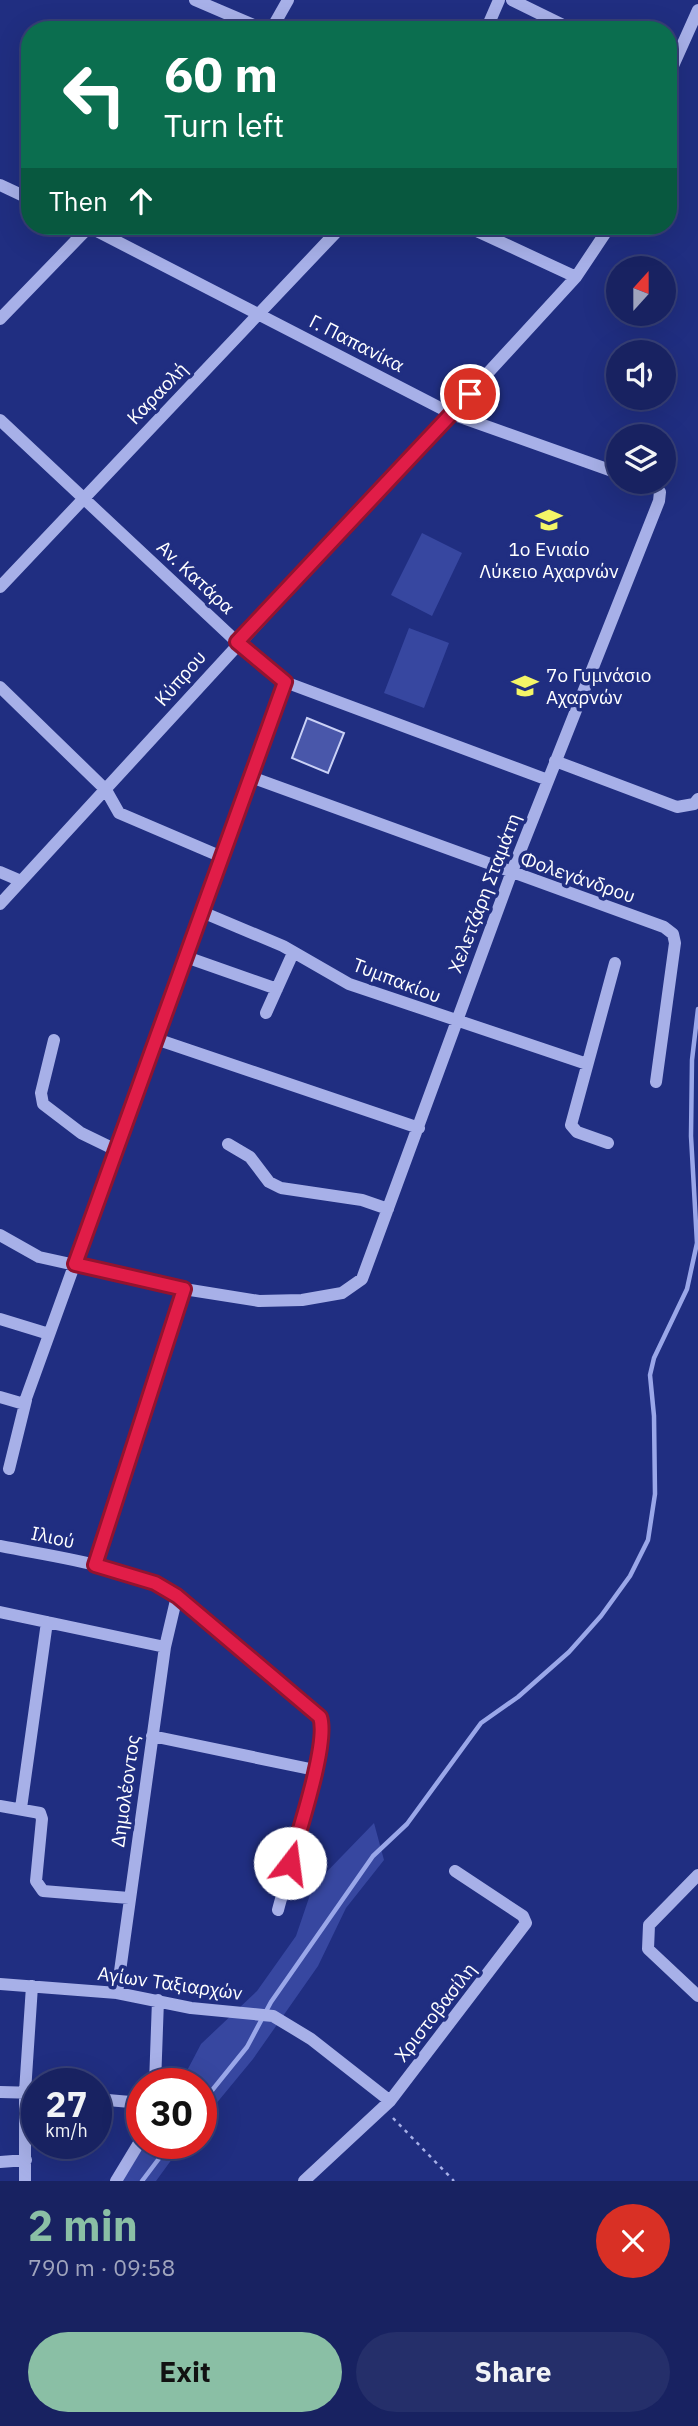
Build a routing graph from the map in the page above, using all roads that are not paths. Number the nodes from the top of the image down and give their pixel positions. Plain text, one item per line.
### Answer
1 (195, 0) edge
2 (288, 0) edge
3 (499, 0) edge
4 (512, 0) edge
5 (698, 10) edge
6 (244, 21) edge
7 (276, 21) edge
8 (490, 21) edge
9 (555, 21) edge
10 (677, 58) edge
11 (0, 185) edge
12 (21, 195) edge
13 (80, 235) edge
14 (106, 235) edge
15 (334, 235) edge
16 (485, 235) edge
17 (604, 235) edge
18 (576, 277) junction
19 (259, 314) junction
20 (0, 319) edge
21 (452, 414) junction
22 (0, 420) edge
23 (606, 469) edge
24 (660, 494) edge
25 (83, 498) junction
26 (0, 587) edge
27 (237, 642) junction
28 (285, 682) junction
29 (0, 687) edge
30 (555, 761) junction
31 (251, 777) junction
32 (548, 780) junction
33 (106, 790) junction
34 (698, 799) edge
35 (222, 857) junction
36 (0, 872) edge
37 (511, 874) junction
38 (21, 881) junction
39 (0, 904) edge
40 (202, 912) junction
41 (293, 953) junction
42 (186, 957) junction
43 (615, 963) dead end
44 (276, 989) junction
45 (266, 1013) dead end
46 (456, 1022) junction
47 (156, 1039) junction
48 (54, 1040) dead end
49 (587, 1064) junction
50 (656, 1082) dead end
51 (419, 1128) junction
52 (608, 1143) dead end
53 (228, 1144) dead end
54 (116, 1150) junction
55 (388, 1209) junction
56 (0, 1236) edge
57 (75, 1264) junction
58 (184, 1289) junction
59 (0, 1319) edge
60 (50, 1334) junction
61 (0, 1398) edge
62 (25, 1402) junction
63 (9, 1469) dead end
64 (0, 1546) edge
65 (95, 1565) junction
66 (177, 1596) junction
67 (0, 1612) edge
68 (47, 1622) junction
69 (165, 1647) junction
70 (152, 1736) junction
71 (315, 1770) junction
72 (0, 1806) edge
73 (22, 1808) junction
74 (455, 1871) dead end
75 (698, 1875) edge
76 (129, 1898) junction
77 (278, 1910) dead end
78 (0, 1984) edge
79 (33, 1986) junction
80 (117, 1993) junction
81 (698, 1996) edge
82 (158, 2000) junction
83 (31, 2068) edge
84 (156, 2068) edge
85 (0, 2092) edge
86 (21, 2092) edge
87 (387, 2104) junction
88 (129, 2159) edge
89 (26, 2160) joint
90 (0, 2162) edge
91 (25, 2181) edge
92 (116, 2181) edge
93 (304, 2181) edge

1 - 6 street
2 - 7 street
3 - 8 street
4 - 9 street
5 - 10 street
11 - 12 street
13 - 20 street
14 - 19 street, Γ. Παπανίκα
15 - 19 street, Καραολή
16 - 18 street
17 - 18 street, Κύπρου
18 - 21 street, Κύπρου
19 - 21 street, Γ. Παπανίκα
19 - 25 street, Καραολή
21 - 23 street, Γ. Παπανίκα
21 - 27 street, Κύπρου
22 - 25 street, Αν. Κατάρα
24 - 30 street, Χελετζάρη Σταμάτη
25 - 26 street, Καραολή
25 - 27 street, Αν. Κατάρα
27 - 28 street, Αν. Κατάρα
27 - 33 street, Κύπρου
28 - 31 street
28 - 32 street, Αν. Κατάρα
29 - 33 street
30 - 32 street, Χελετζάρη Σταμάτη
30 - 34 street
31 - 35 street
31 - 37 street, Φολεγάνδρου
32 - 37 street, Χελετζάρη Σταμάτη
33 - 35 street
33 - 38 street, Κύπρου
35 - 40 street
36 - 38 street
37 - 46 street, Χελετζάρη Σταμάτη
37 - 50 street, Φολεγάνδρου
38 - 39 street, Κύπρου
40 - 41 street, Τυμπακίου
40 - 42 street
41 - 44 street
41 - 46 street, Τυμπακίου
42 - 44 street
42 - 47 street
43 - 49 street
44 - 45 street
46 - 49 street, Τυμπακίου
46 - 51 street, Χελετζάρη Σταμάτη
47 - 51 street
47 - 54 street
48 - 54 street
49 - 52 street
51 - 55 street, Χελετζάρη Σταμάτη
53 - 55 street
54 - 57 street
55 - 58 street, Χελετζάρη Σταμάτη
56 - 57 street
57 - 58 street
57 - 60 street
58 - 65 street
59 - 60 street
60 - 62 street
61 - 62 street
62 - 63 street
64 - 65 street, Ιλιού
65 - 66 street, Ιλιού
66 - 69 street, Δημολέοντος
66 - 71 street, Ιλιού
67 - 68 street
68 - 69 street
68 - 73 street
69 - 70 street, Δημολέοντος
70 - 71 street
70 - 76 street, Δημολέοντος
71 - 77 street
72 - 73 street
73 - 76 street
74 - 87 street, Χριστοβασίλη
75 - 81 street
76 - 80 street, Δημολέοντος
78 - 79 street, Αγίων Ταξιαρχών
79 - 80 street, Αγίων Ταξιαρχών
79 - 83 street
80 - 82 street, Αγίων Ταξιαρχών
82 - 84 street
82 - 87 street, Αγίων Ταξιαρχών
85 - 86 street
87 - 93 street, Χριστοβασίλη
88 - 92 street
89 - 90 street
89 - 91 street

